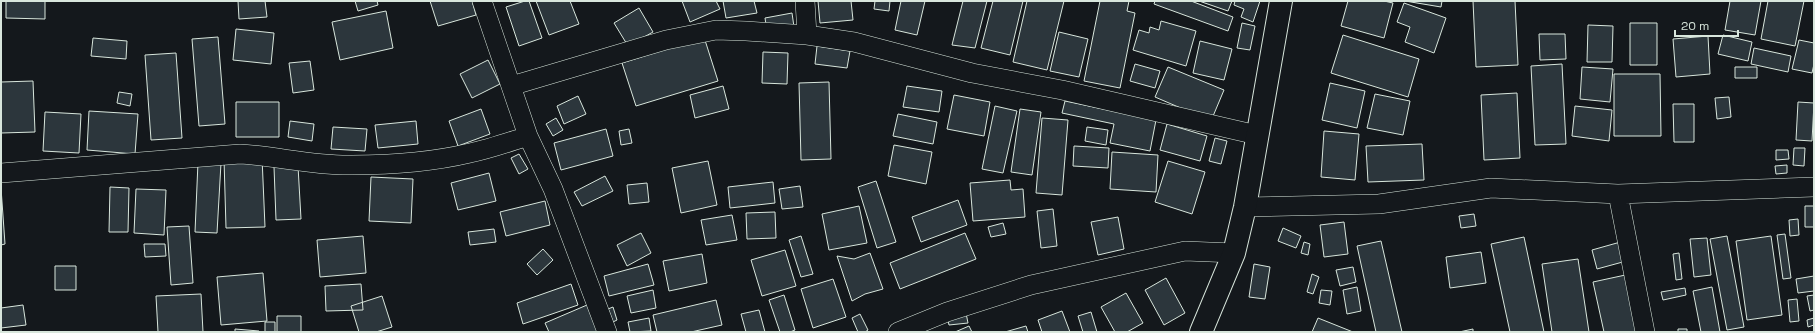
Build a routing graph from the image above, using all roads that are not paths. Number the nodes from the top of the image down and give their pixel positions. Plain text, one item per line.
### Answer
1 (482, 1) edge
2 (805, 1) edge
3 (1281, 1) edge
4 (807, 35) junction
5 (511, 86) junction
6 (1257, 135) junction
7 (528, 136) junction
8 (1, 173) edge
9 (1814, 187) edge
10 (1618, 194) junction
11 (1245, 207) junction
12 (1234, 252) junction
13 (607, 332) edge
14 (898, 332) edge
15 (1201, 332) edge
16 (1645, 332) edge

1 - 5 street
2 - 4 street
3 - 6 street
4 - 5 street
4 - 6 street
5 - 7 street
6 - 11 street
7 - 8 street
7 - 13 street
9 - 10 street
10 - 11 street
10 - 16 street
11 - 12 street
12 - 14 street
12 - 15 street

